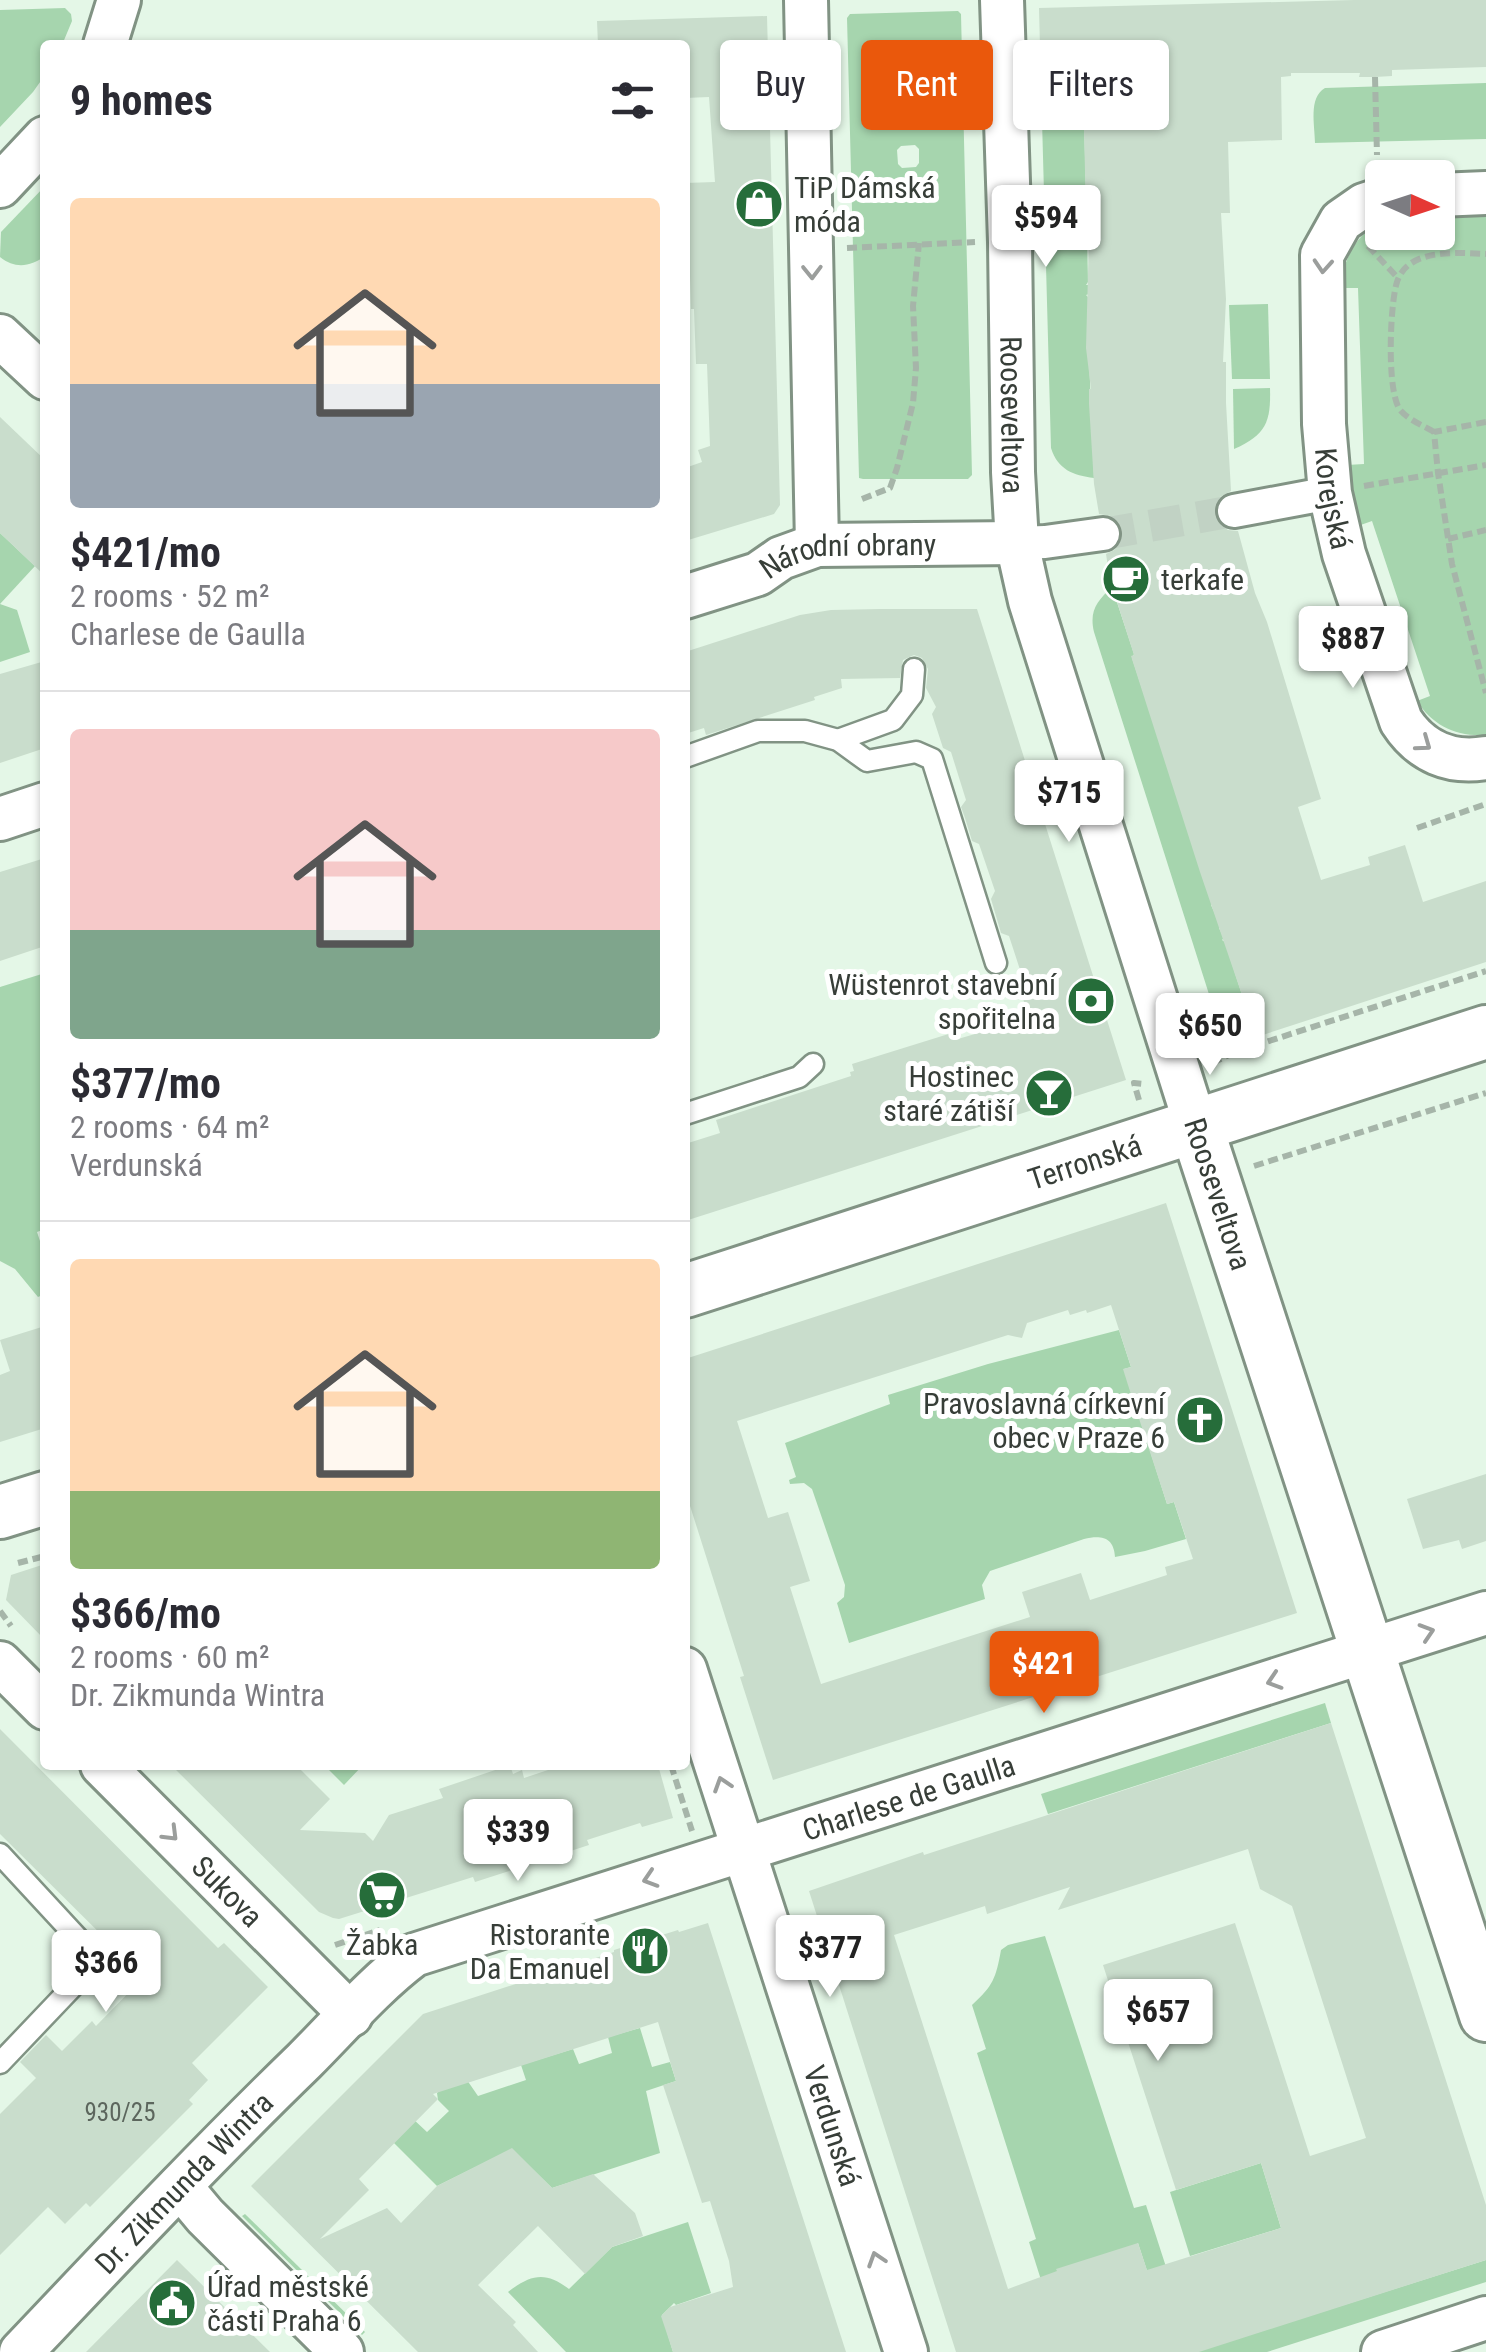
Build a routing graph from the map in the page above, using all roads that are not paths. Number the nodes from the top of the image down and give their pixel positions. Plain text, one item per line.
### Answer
1 (119, 0) edge
2 (806, 0) edge
3 (1002, 0) edge
4 (107, 40) edge
5 (40, 143) edge
6 (0, 186) edge
7 (1486, 193) edge
8 (1455, 194) edge
9 (1365, 205) edge
10 (0, 336) edge
11 (40, 373) edge
12 (1330, 492) junction
13 (1234, 511) tunnel mouth
14 (1103, 534) tunnel mouth
15 (1017, 543) junction
16 (817, 545) junction
17 (690, 595) edge
18 (914, 668) dead end
19 (838, 740) junction
20 (690, 755) edge
21 (1486, 758) edge
22 (40, 806) edge
23 (0, 819) edge
24 (996, 963) dead end
25 (1486, 1032) edge
26 (813, 1064) dead end
27 (690, 1112) edge
28 (1196, 1126) junction
29 (690, 1289) edge
30 (40, 1500) edge
31 (0, 1512) edge
32 (1486, 1613) edge
33 (1367, 1651) junction
34 (0, 1663) edge
35 (690, 1685) edge
36 (40, 1703) edge
37 (107, 1770) edge
38 (744, 1850) junction
39 (0, 1854) edge
40 (351, 2015) junction
41 (1486, 2015) edge
42 (0, 2062) edge
43 (180, 2186) junction
44 (1486, 2318) edge
45 (20, 2352) edge
46 (342, 2352) edge
47 (906, 2352) edge
48 (1383, 2352) edge

1 - 4 street
2 -> 16 street
3 - 15 street, Rooseveltova
5 - 6 street
7 - 8 street
9 -> 12 street, Korejská
10 - 11 street
12 - 13 street
12 -> 21 street, Korejská
14 - 15 street
15 - 16 street, Národní obrany
15 - 28 street, Rooseveltova
16 - 17 street, Národní obrany
18 - 19 lane
19 - 20 lane
19 - 24 lane
22 - 23 street
25 - 28 street, Terronská
26 - 27 lane
28 - 29 street, Terronská
28 - 33 street, Rooseveltova
30 - 31 street
33 -> 32 street, Charlese de Gaulla
33 -> 38 street, Charlese de Gaulla
33 - 41 street, Rooseveltova
34 - 36 street
38 -> 35 street, Verdunská
37 -> 40 street, Sukova
38 -> 40 street, Charlese de Gaulla
47 -> 38 street, Verdunská
39 - 42 lane
40 - 43 street, Dr. Zikmunda Wintra
43 - 45 street, Dr. Zikmunda Wintra
43 - 46 street
44 - 48 street

